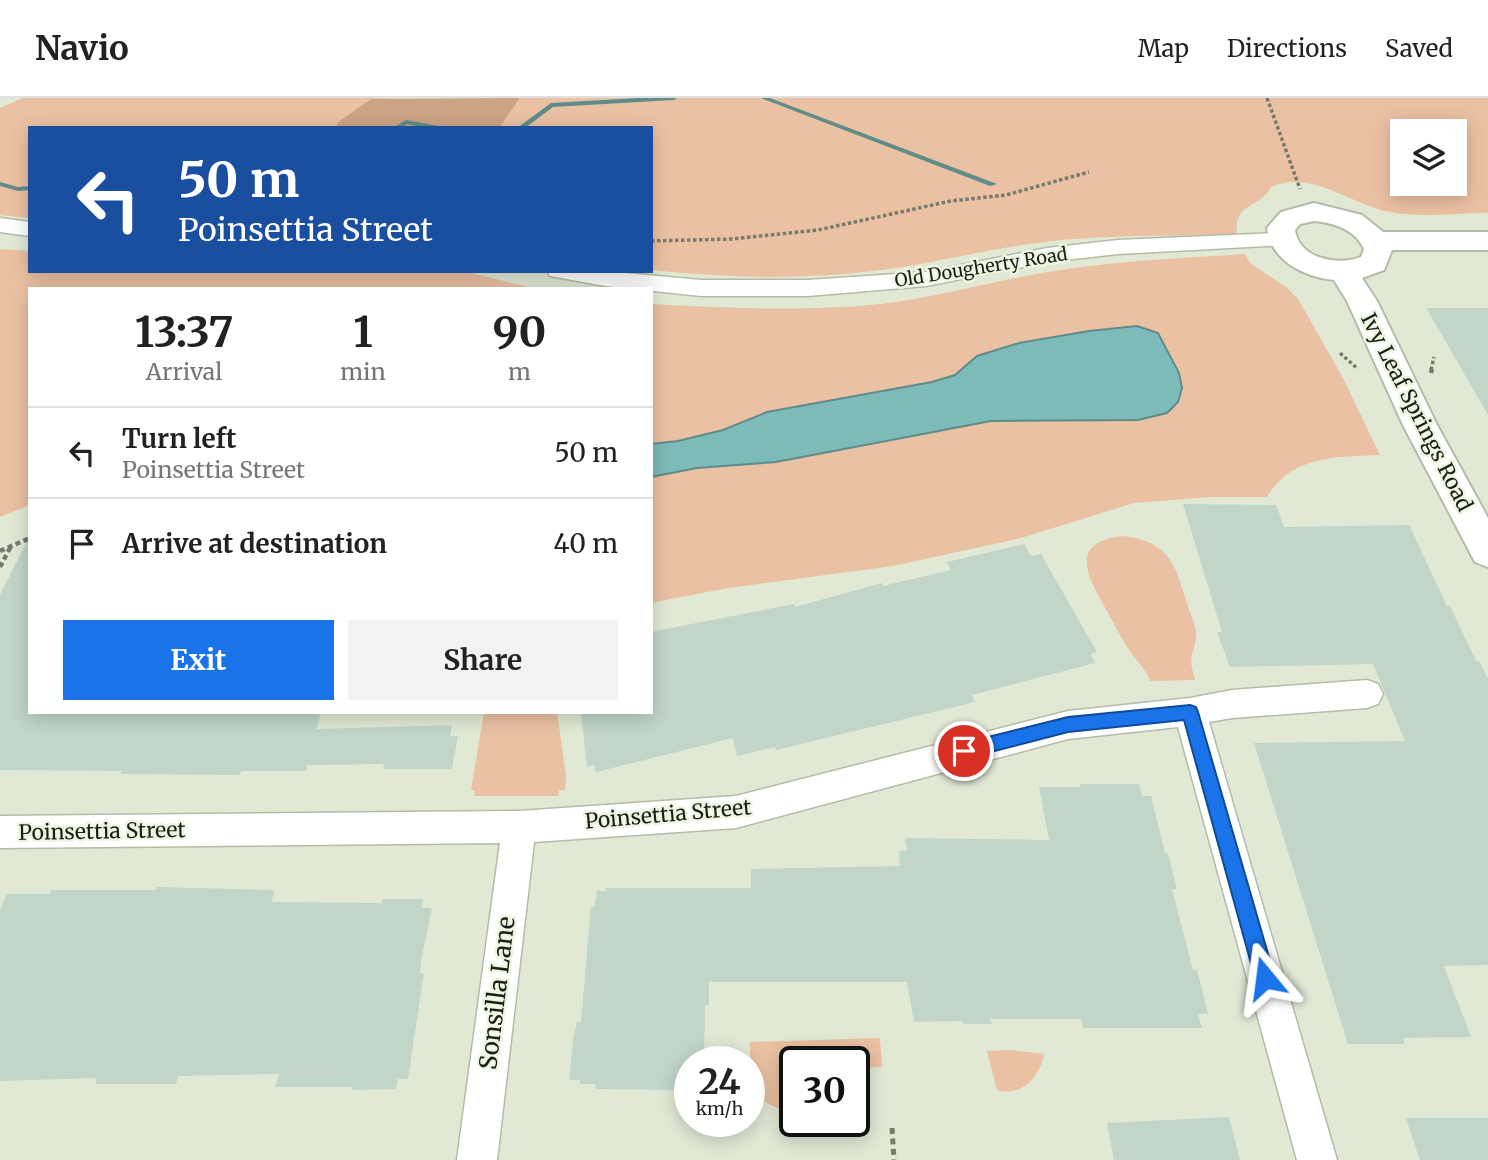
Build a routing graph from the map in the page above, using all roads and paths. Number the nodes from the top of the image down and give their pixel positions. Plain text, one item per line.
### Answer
1 (1267, 98) edge
2 (1088, 172) dead end
3 (1297, 182) dead end
4 (0, 225) edge
5 (28, 229) edge
6 (1279, 240) junction
7 (653, 241) edge
8 (1375, 241) junction
9 (1488, 241) edge
10 (570, 273) edge
11 (1344, 273) junction
12 (28, 539) edge
13 (11, 546) junction
14 (0, 551) edge
15 (1488, 552) edge
16 (0, 567) edge
17 (1367, 694) dead end
18 (1190, 712) junction
19 (519, 827) junction
20 (0, 832) edge
21 (892, 1128) dead end
22 (477, 1160) edge
23 (894, 1160) edge
24 (1317, 1160) edge

1 - 3 path
2 - 7 path
4 - 5 street
6 - 8 street
6 - 10 street, Old Dougherty Road
6 - 11 street
8 - 9 street
8 - 11 street
11 - 15 street, Ivy Leaf Springs Road
12 - 13 path
13 - 14 path
13 - 16 path
17 - 18 street, Poinsettia Street
18 - 19 street, Poinsettia Street
18 - 24 street
19 - 20 street, Poinsettia Street
19 - 22 street, Sonsilla Lane
21 - 23 path

